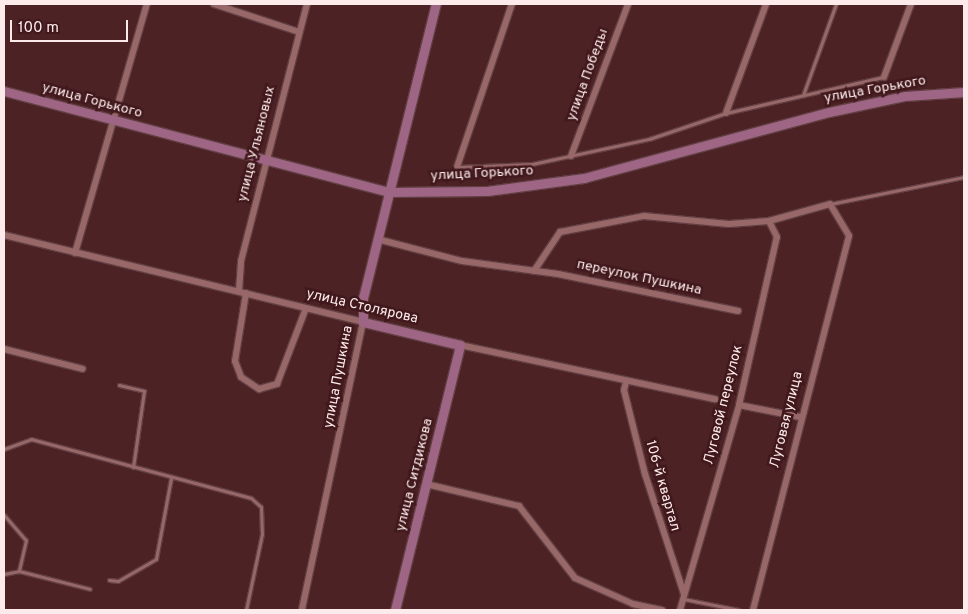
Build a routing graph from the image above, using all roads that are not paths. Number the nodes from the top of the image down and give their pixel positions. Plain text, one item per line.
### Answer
1 (147, 4) edge
2 (214, 4) edge
3 (307, 4) edge
4 (436, 4) edge
5 (512, 4) edge
6 (628, 4) edge
7 (766, 4) edge
8 (836, 4) edge
9 (911, 4) edge
10 (300, 32) junction
11 (884, 77) joint
12 (4, 91) edge
13 (964, 92) edge
14 (803, 95) junction
15 (726, 113) junction
16 (112, 121) junction
17 (571, 156) junction
18 (265, 158) junction
19 (457, 167) joint
20 (964, 177) edge
21 (388, 192) junction
22 (830, 204) junction
23 (769, 221) junction
24 (4, 236) edge
25 (377, 239) junction
26 (74, 253) junction
27 (534, 271) junction
28 (239, 291) junction
29 (246, 293) junction
30 (306, 308) junction
31 (738, 311) dead end
32 (363, 322) junction
33 (460, 345) junction
34 (4, 349) edge
35 (83, 369) dead end
36 (626, 382) junction
37 (119, 385) dead end
38 (715, 399) dead end
39 (739, 405) junction
40 (800, 417) junction
41 (4, 449) edge
42 (133, 466) junction
43 (171, 478) junction
44 (426, 484) junction
45 (4, 515) edge
46 (19, 572) junction
47 (4, 574) edge
48 (109, 580) dead end
49 (90, 589) dead end
50 (684, 597) junction
51 (246, 610) edge
52 (302, 610) edge
53 (395, 610) edge
54 (662, 610) edge
55 (680, 610) edge
56 (739, 610) edge
57 (753, 610) edge

1 - 16 street
2 - 10 street
3 - 10 street, улица Ульяновых
4 - 21 main road, улица Пушкина
5 - 19 street
6 - 17 street, улица Победы
7 - 15 street
8 - 14 lane
9 - 11 street
10 - 18 street, улица Ульяновых
11 - 14 lane
12 - 16 main road, улица Горького
13 - 21 main road, улица Горького
14 - 15 lane
15 - 17 lane
16 - 18 main road, улица Горького
16 - 26 street
17 - 19 lane
18 - 21 main road, улица Горького
18 - 28 street, улица Ульяновых
20 - 22 lane
21 - 25 main road, улица Пушкина
22 - 23 street
22 - 40 street, Луговая улица
23 - 27 street
23 - 39 street, Луговой переулок
24 - 26 street, улица Столярова
25 - 27 street, переулок Пушкина
25 - 32 main road, улица Пушкина
26 - 28 street, улица Столярова
27 - 31 street, переулок Пушкина
28 - 29 street, улица Столярова
29 - 30 street, улица Столярова
29 - 30 street
30 - 32 street, улица Столярова
32 - 33 main road, улица Столярова
32 - 52 street, улица Пушкина
33 - 36 street, улица Столярова
33 - 44 main road, улица Ситдикова
34 - 35 street
36 - 38 street, улица Столярова
36 - 50 street, 106-й квартал
37 - 42 lane
39 - 40 street
39 - 50 street, Луговой переулок
40 - 57 street, Луговая улица
41 - 42 lane
42 - 43 lane
43 - 48 lane
43 - 51 lane
44 - 53 main road, улица Ситдикова
44 - 54 street
45 - 46 lane
46 - 47 lane
46 - 49 lane
50 - 55 street, Луговой переулок
50 - 56 lane

